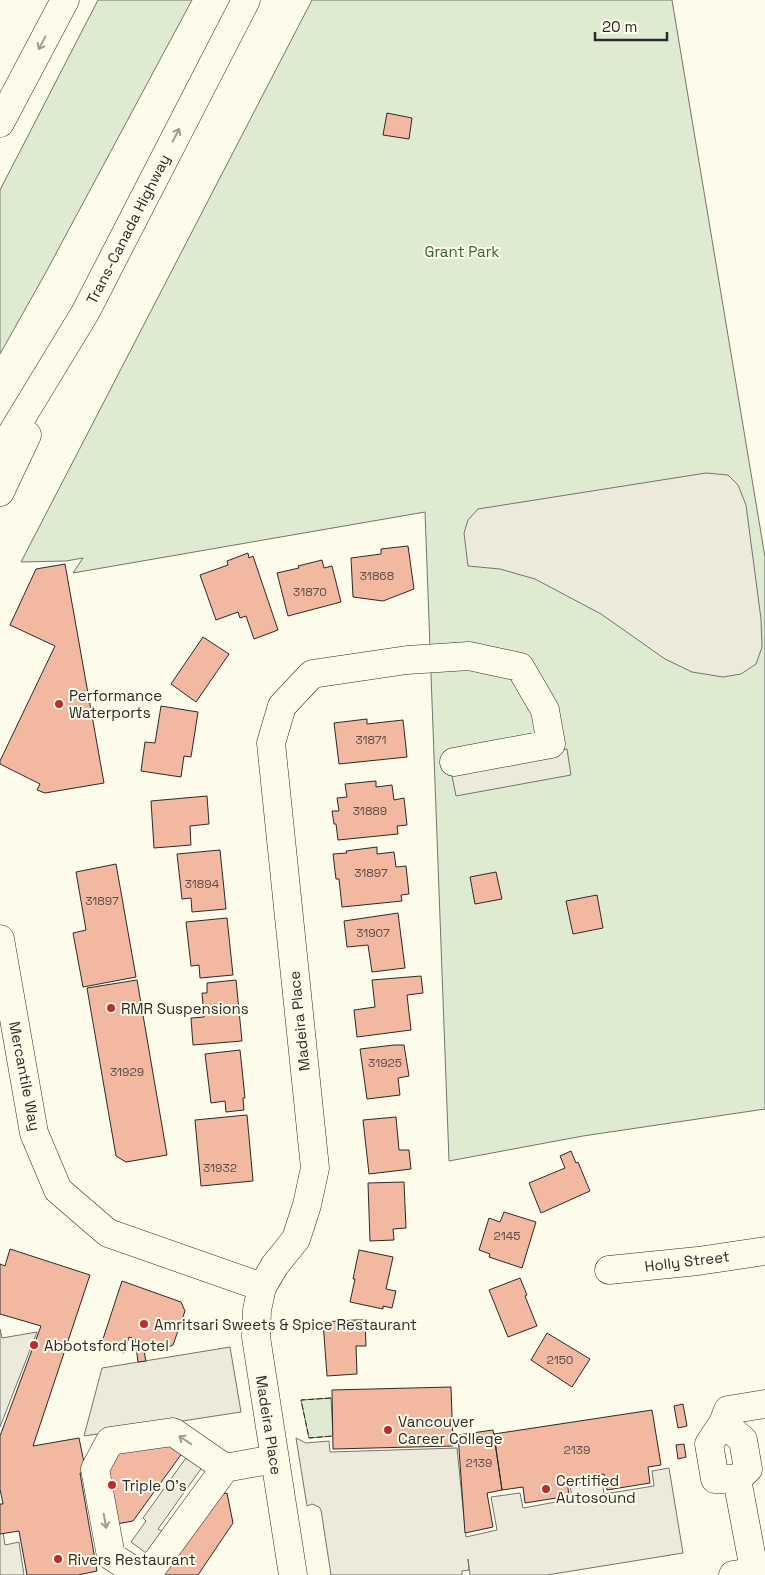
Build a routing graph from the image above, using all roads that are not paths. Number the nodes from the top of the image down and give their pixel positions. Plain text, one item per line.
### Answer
1 (64, 0) edge
2 (246, 0) edge
3 (0, 124) edge
4 (85, 313) junction
5 (0, 453) edge
6 (0, 492) edge
7 (454, 762) dead end
8 (0, 939) edge
9 (765, 1251) edge
10 (609, 1270) dead end
11 (262, 1287) junction
12 (765, 1404) edge
13 (274, 1459) junction
14 (225, 1468) junction
15 (753, 1488) edge
16 (752, 1573) edge
17 (141, 1575) edge
18 (147, 1575) edge
19 (293, 1575) edge

1 -> 3 main road
4 -> 2 main road, Trans-Canada Highway
4 - 5 main road, Trans-Canada Highway
4 - 6 main road
7 - 11 main road, Madeira Place
8 - 11 main road, Mercantile Way
9 - 10 main road, Holly Street
11 - 13 main road, Madeira Place
12 - 15 main road
13 - 14 main road
13 - 19 main road, Madeira Place
14 -> 17 main road
14 - 18 main road
15 - 16 main road

